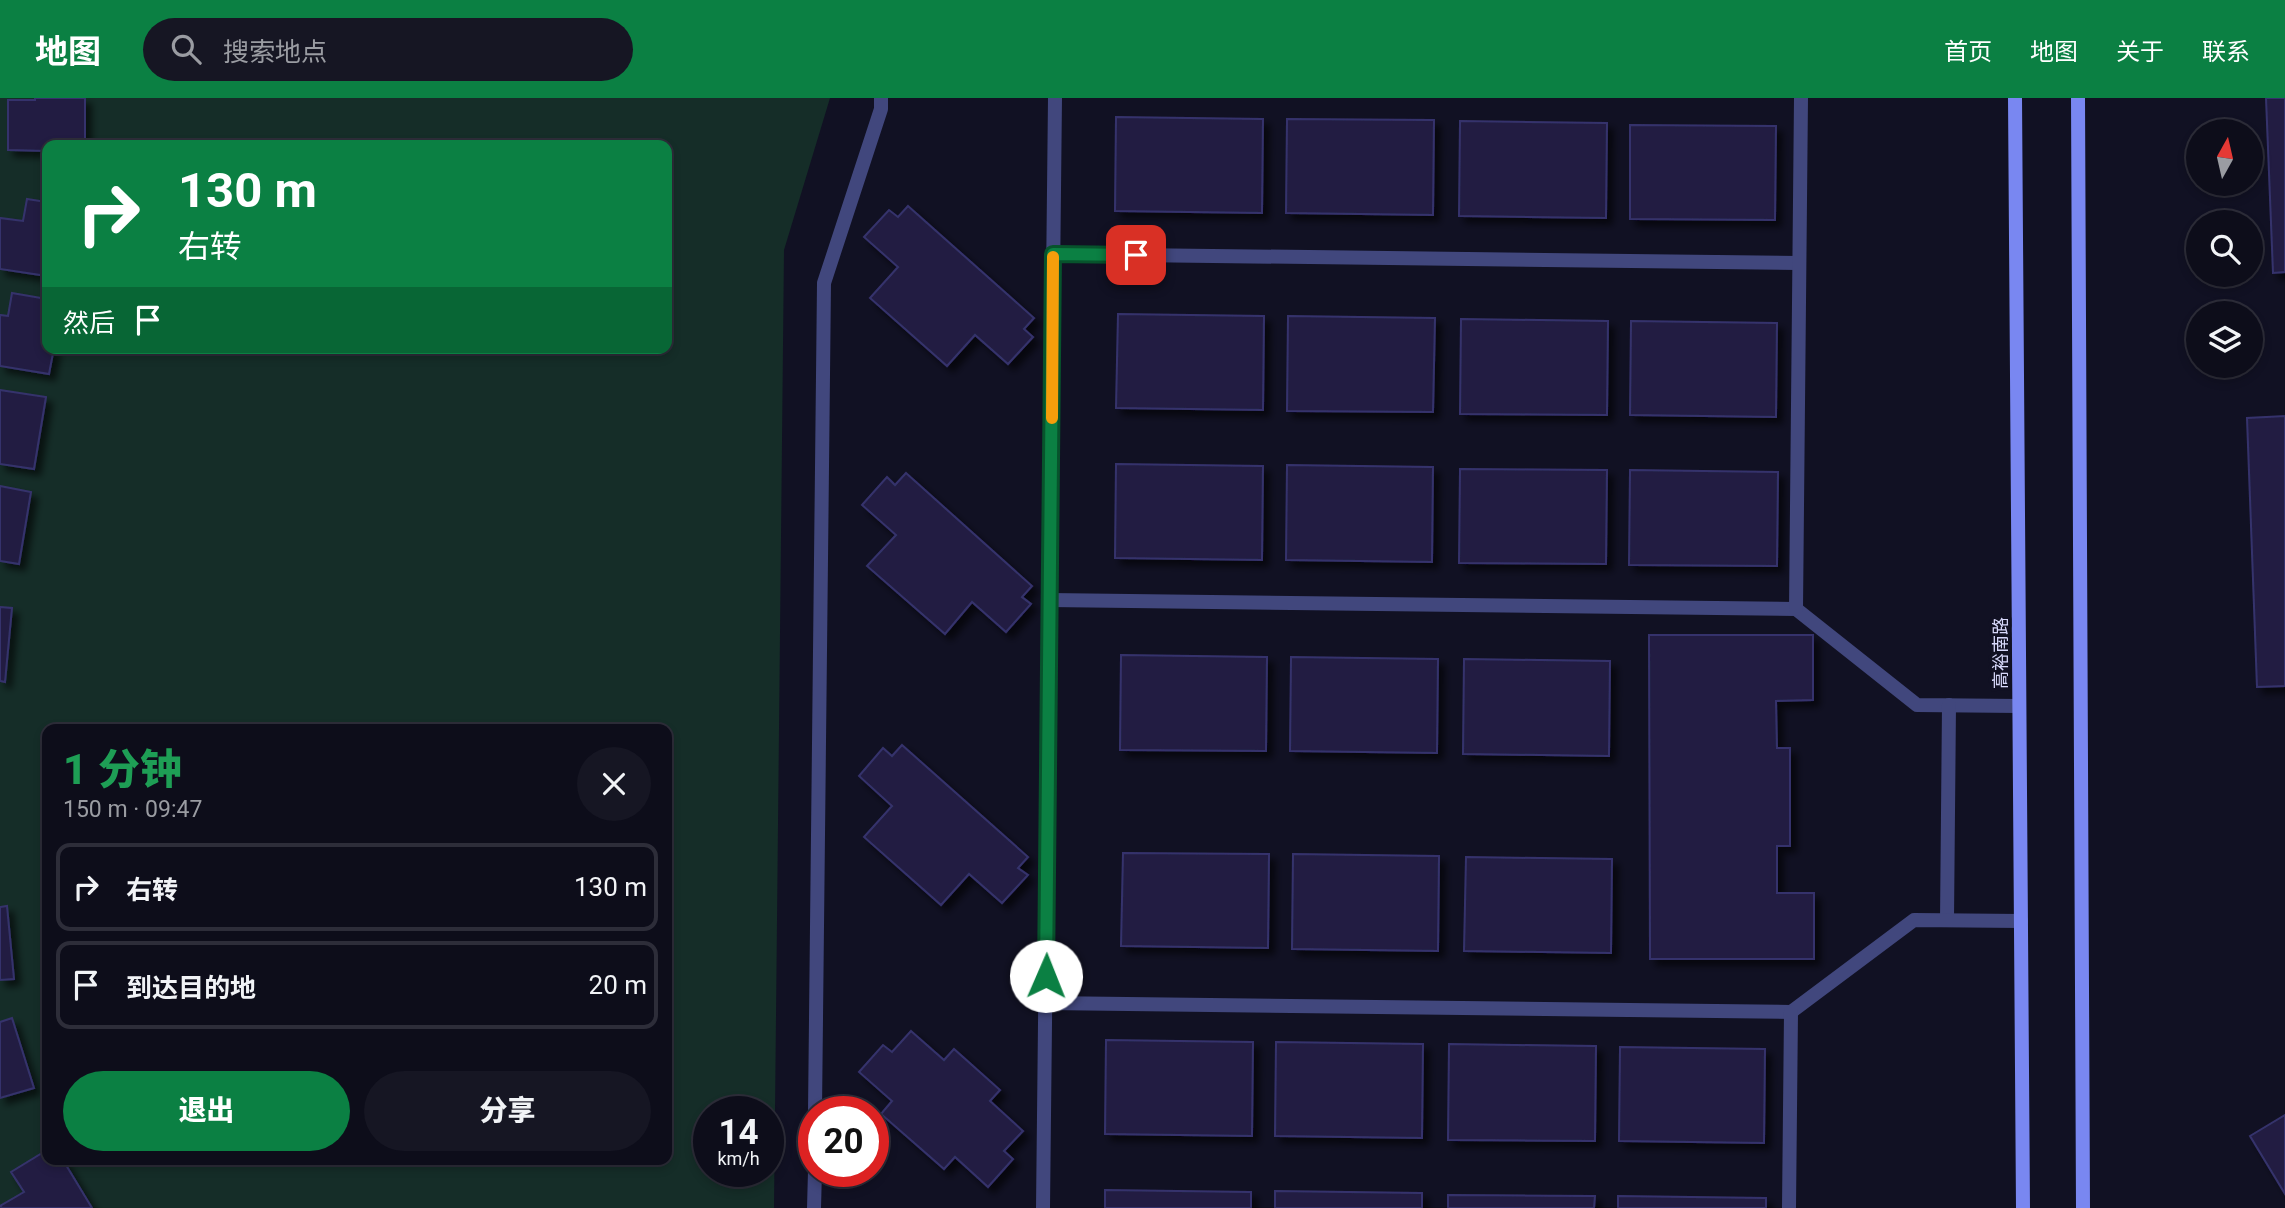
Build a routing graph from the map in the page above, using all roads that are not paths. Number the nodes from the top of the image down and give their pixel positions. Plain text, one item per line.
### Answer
1 (881, 98) edge
2 (1055, 98) edge
3 (1801, 98) edge
4 (2015, 98) edge
5 (2078, 98) edge
6 (1053, 254) junction
7 (1799, 263) junction
8 (1049, 600) junction
9 (1796, 609) junction
10 (1949, 705) junction
11 (2019, 706) junction
12 (1947, 920) junction
13 (2021, 922) junction
14 (1045, 1003) junction
15 (1791, 1012) junction
16 (816, 1096) edge
17 (815, 1187) edge
18 (814, 1208) edge
19 (1043, 1208) edge
20 (1789, 1208) edge
21 (2022, 1208) edge
22 (2083, 1208) edge

1 - 16 lane
2 - 6 lane
3 - 7 lane
4 - 11 street, 高裕南路
5 - 22 street
6 - 7 lane
6 - 8 lane
7 - 9 lane
8 - 9 lane
8 - 14 lane
9 - 10 lane
10 - 11 lane
10 - 12 lane
11 - 13 street, 高裕南路
12 - 13 lane
12 - 15 lane
13 - 21 street, 高裕南路
14 - 15 lane
14 - 19 lane
15 - 20 lane
17 - 18 lane

